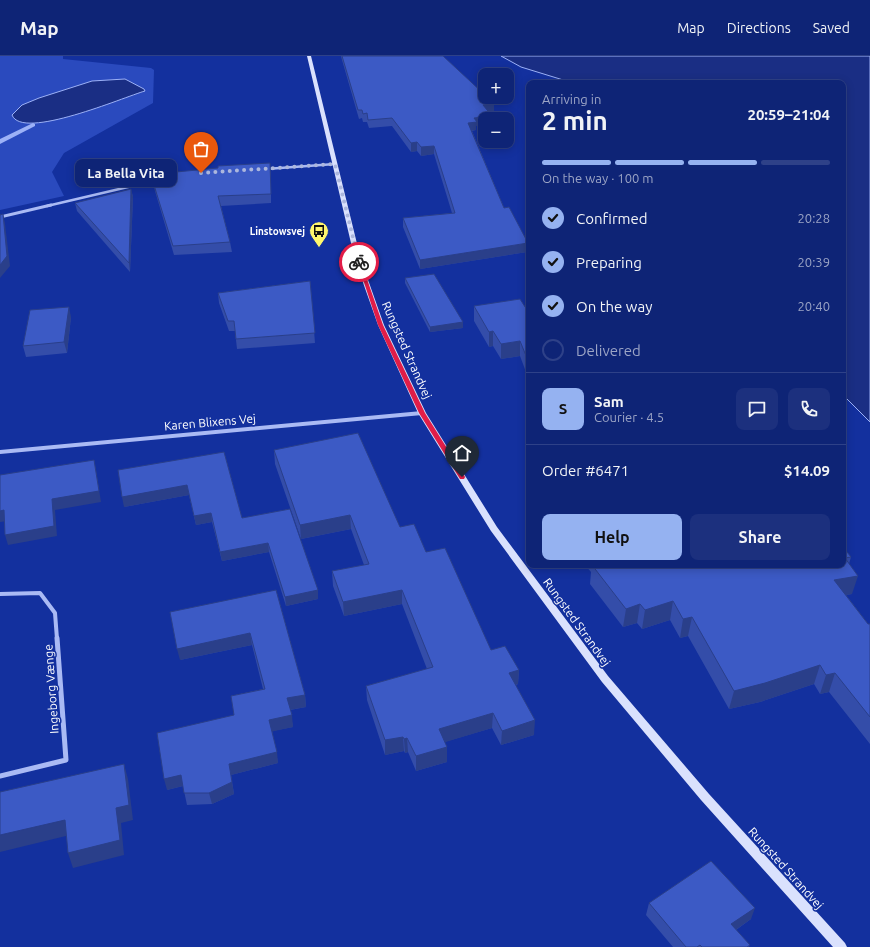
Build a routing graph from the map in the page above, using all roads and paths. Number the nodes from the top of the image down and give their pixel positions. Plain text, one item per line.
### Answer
1 (309, 56) edge
2 (335, 164) junction
3 (264, 169) edge
4 (163, 179) edge
5 (0, 216) edge
6 (422, 413) junction
7 (0, 452) edge
8 (0, 594) edge
9 (0, 776) edge
10 (841, 947) edge

1 - 2 main road, Rungsted Strandvej
2 - 3 street
2 - 6 main road, Rungsted Strandvej
4 - 5 street
6 - 7 street, Karen Blixens Vej
6 - 10 main road, Rungsted Strandvej
8 - 9 street, Ingeborg Vænge

